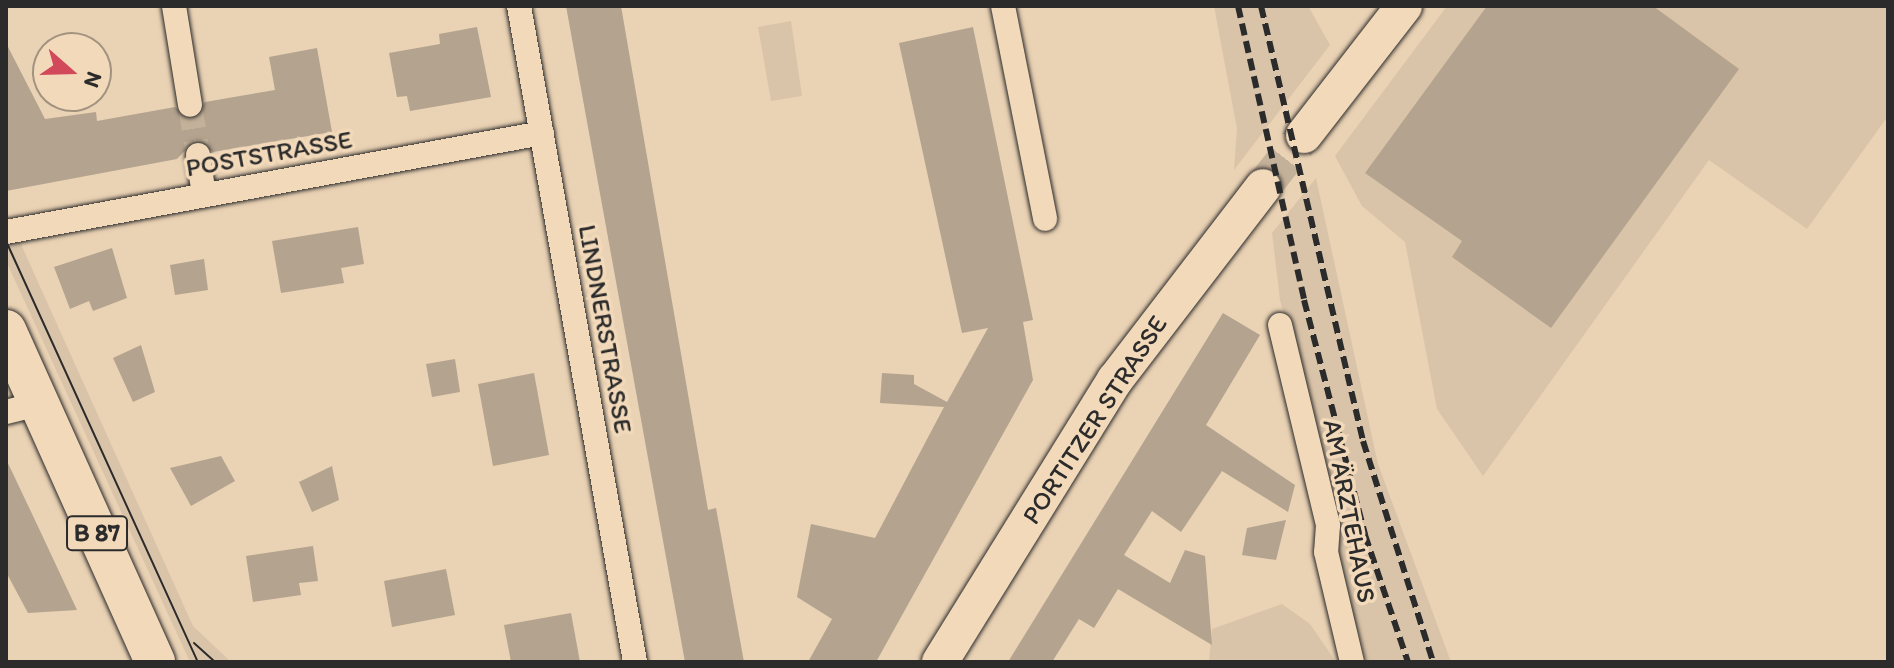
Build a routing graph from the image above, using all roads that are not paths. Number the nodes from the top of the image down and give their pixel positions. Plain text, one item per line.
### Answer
1 (174, 6) edge
2 (519, 6) edge
3 (1003, 6) edge
4 (1404, 6) edge
5 (190, 105) tunnel mouth
6 (542, 133) junction
7 (1304, 135) tunnel mouth
8 (198, 155) tunnel mouth
9 (1263, 187) tunnel mouth
10 (204, 195) junction
11 (1045, 219) dead end
12 (6, 232) edge
13 (1280, 325) dead end
14 (6, 330) edge
15 (22, 408) edge
16 (155, 662) edge
17 (635, 662) edge
18 (940, 662) edge
19 (1352, 662) edge

1 - 5 street
2 - 6 street, LINDNERSTRASSE
3 - 11 street
4 - 7 main road
6 - 10 street, POSTSTRASSE
6 - 17 street, LINDNERSTRASSE
8 - 10 street
9 - 18 main road, PORTITZER STRASSE
10 - 12 street, POSTSTRASSE
13 - 19 street, AM ÄRZTEHAUS
14 - 15 main road, B 87
15 - 16 main road, B 87

